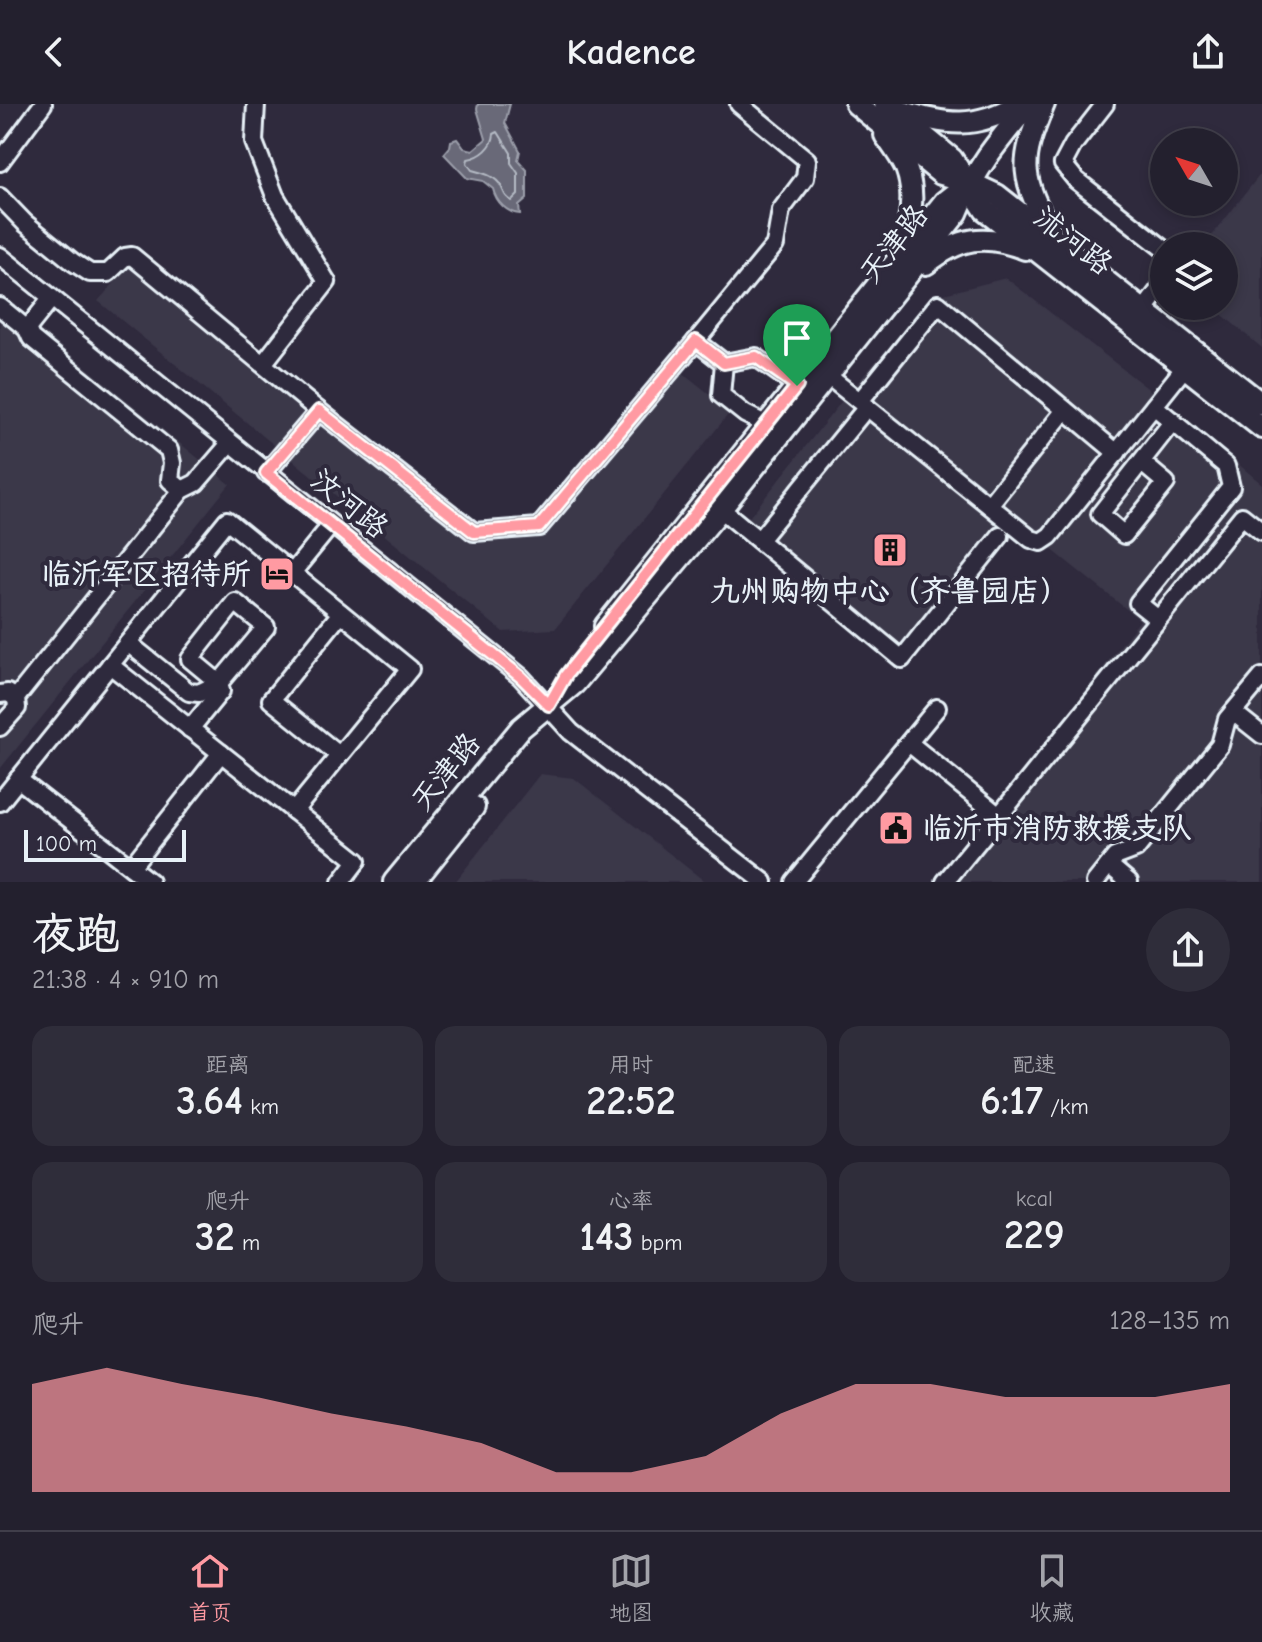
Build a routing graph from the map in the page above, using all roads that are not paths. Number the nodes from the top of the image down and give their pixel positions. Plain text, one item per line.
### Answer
1 (43, 104) edge
2 (256, 104) edge
3 (739, 104) edge
4 (856, 104) edge
5 (1019, 104) edge
6 (1029, 104) edge
7 (1044, 104) edge
8 (1105, 104) edge
9 (884, 111) edge
10 (0, 162) edge
11 (969, 182) junction
12 (0, 197) edge
13 (1150, 238) edge
14 (1050, 249) junction
15 (0, 256) edge
16 (0, 268) edge
17 (893, 280) junction
18 (1150, 302) edge
19 (47, 304) junction
20 (0, 307) edge
21 (1143, 311) junction
22 (27, 329) junction
23 (696, 341) junction
24 (724, 363) junction
25 (263, 364) junction
26 (1185, 367) junction
27 (828, 376) junction
28 (797, 386) junction
29 (863, 404) junction
30 (1262, 404) edge
31 (1154, 406) junction
32 (1065, 410) junction
33 (319, 411) junction
34 (1173, 421) junction
35 (765, 424) junction
36 (1262, 428) edge
37 (226, 448) junction
38 (1117, 453) junction
39 (1141, 462) dead end
40 (266, 473) junction
41 (182, 490) junction
42 (989, 505) junction
43 (721, 509) junction
44 (327, 530) junction
45 (1262, 532) edge
46 (1000, 536) dead end
47 (759, 540) junction
48 (292, 573) junction
49 (341, 613) junction
50 (1158, 619) junction
51 (128, 643) junction
52 (110, 665) junction
53 (1262, 677) edge
54 (213, 686) junction
55 (8, 696) edge
56 (549, 705) junction
57 (937, 708) dead end
58 (1233, 712) junction
59 (0, 727) edge
60 (190, 729) junction
61 (1262, 735) edge
62 (909, 743) junction
63 (221, 753) junction
64 (339, 755) junction
65 (18, 779) junction
66 (0, 802) edge
67 (294, 811) junction
68 (999, 816) junction
69 (1109, 865) junction
70 (131, 867) junction
71 (150, 882) edge
72 (341, 882) edge
73 (394, 882) edge
74 (414, 882) edge
75 (764, 882) edge
76 (774, 882) edge
77 (794, 882) edge
78 (945, 882) edge
79 (1095, 882) edge
80 (1129, 882) edge

1 - 10 street
2 - 25 street
3 - 23 street
4 - 9 main road, 沭河路
5 - 9 main road
6 - 11 main road, 天津路
7 - 11 main road, 天津路
7 - 14 main road
8 - 13 street
9 - 11 main road, 沭河路
9 - 17 main road
11 - 14 main road, 沭河路
11 - 17 main road, 天津路
12 - 25 street
14 - 17 main road
14 - 21 main road, 沭河路
14 - 26 main road, 沭河路
15 - 40 street, 汶河路
16 - 19 street, 汶河路
17 - 27 main road, 天津路
17 - 28 main road, 天津路
18 - 21 street
19 - 22 street
19 - 37 street, 汶河路
20 - 22 street
21 - 30 main road, 沭河路
22 - 41 street
23 - 24 street
23 - 33 street
24 - 28 street
24 - 35 street
25 - 33 street
26 - 31 street
26 - 36 main road, 沭河路
27 - 29 street
27 - 43 main road, 天津路
28 - 35 main road, 天津路
29 - 32 street
29 - 42 street
29 - 47 street
31 - 34 street
31 - 38 street
32 - 38 street
32 - 42 street
33 - 40 street
34 - 39 street
34 - 50 street
35 - 56 main road, 天津路
37 - 41 street
37 - 44 street, 汶河路
38 - 42 street
40 - 56 street, 汶河路
41 - 55 street
43 - 47 street
43 - 56 main road, 天津路
44 - 48 street
44 - 56 street, 汶河路
45 - 50 street
46 - 47 street
48 - 49 street
48 - 51 street
49 - 64 street
49 - 64 street
50 - 68 street
51 - 52 street
51 - 54 street
52 - 60 street
52 - 65 street
53 - 58 street
54 - 54 street
54 - 60 street
55 - 59 street
56 - 73 main road, 天津路
56 - 74 main road, 天津路
56 - 75 street, 汶河路
56 - 76 street, 汶河路
57 - 62 street
58 - 61 street
58 - 69 street
60 - 63 street
62 - 68 street
62 - 77 street
63 - 67 street
63 - 70 street
64 - 67 street
65 - 66 street
65 - 70 street
67 - 72 street
68 - 78 street
69 - 79 street
69 - 80 street
70 - 71 street

